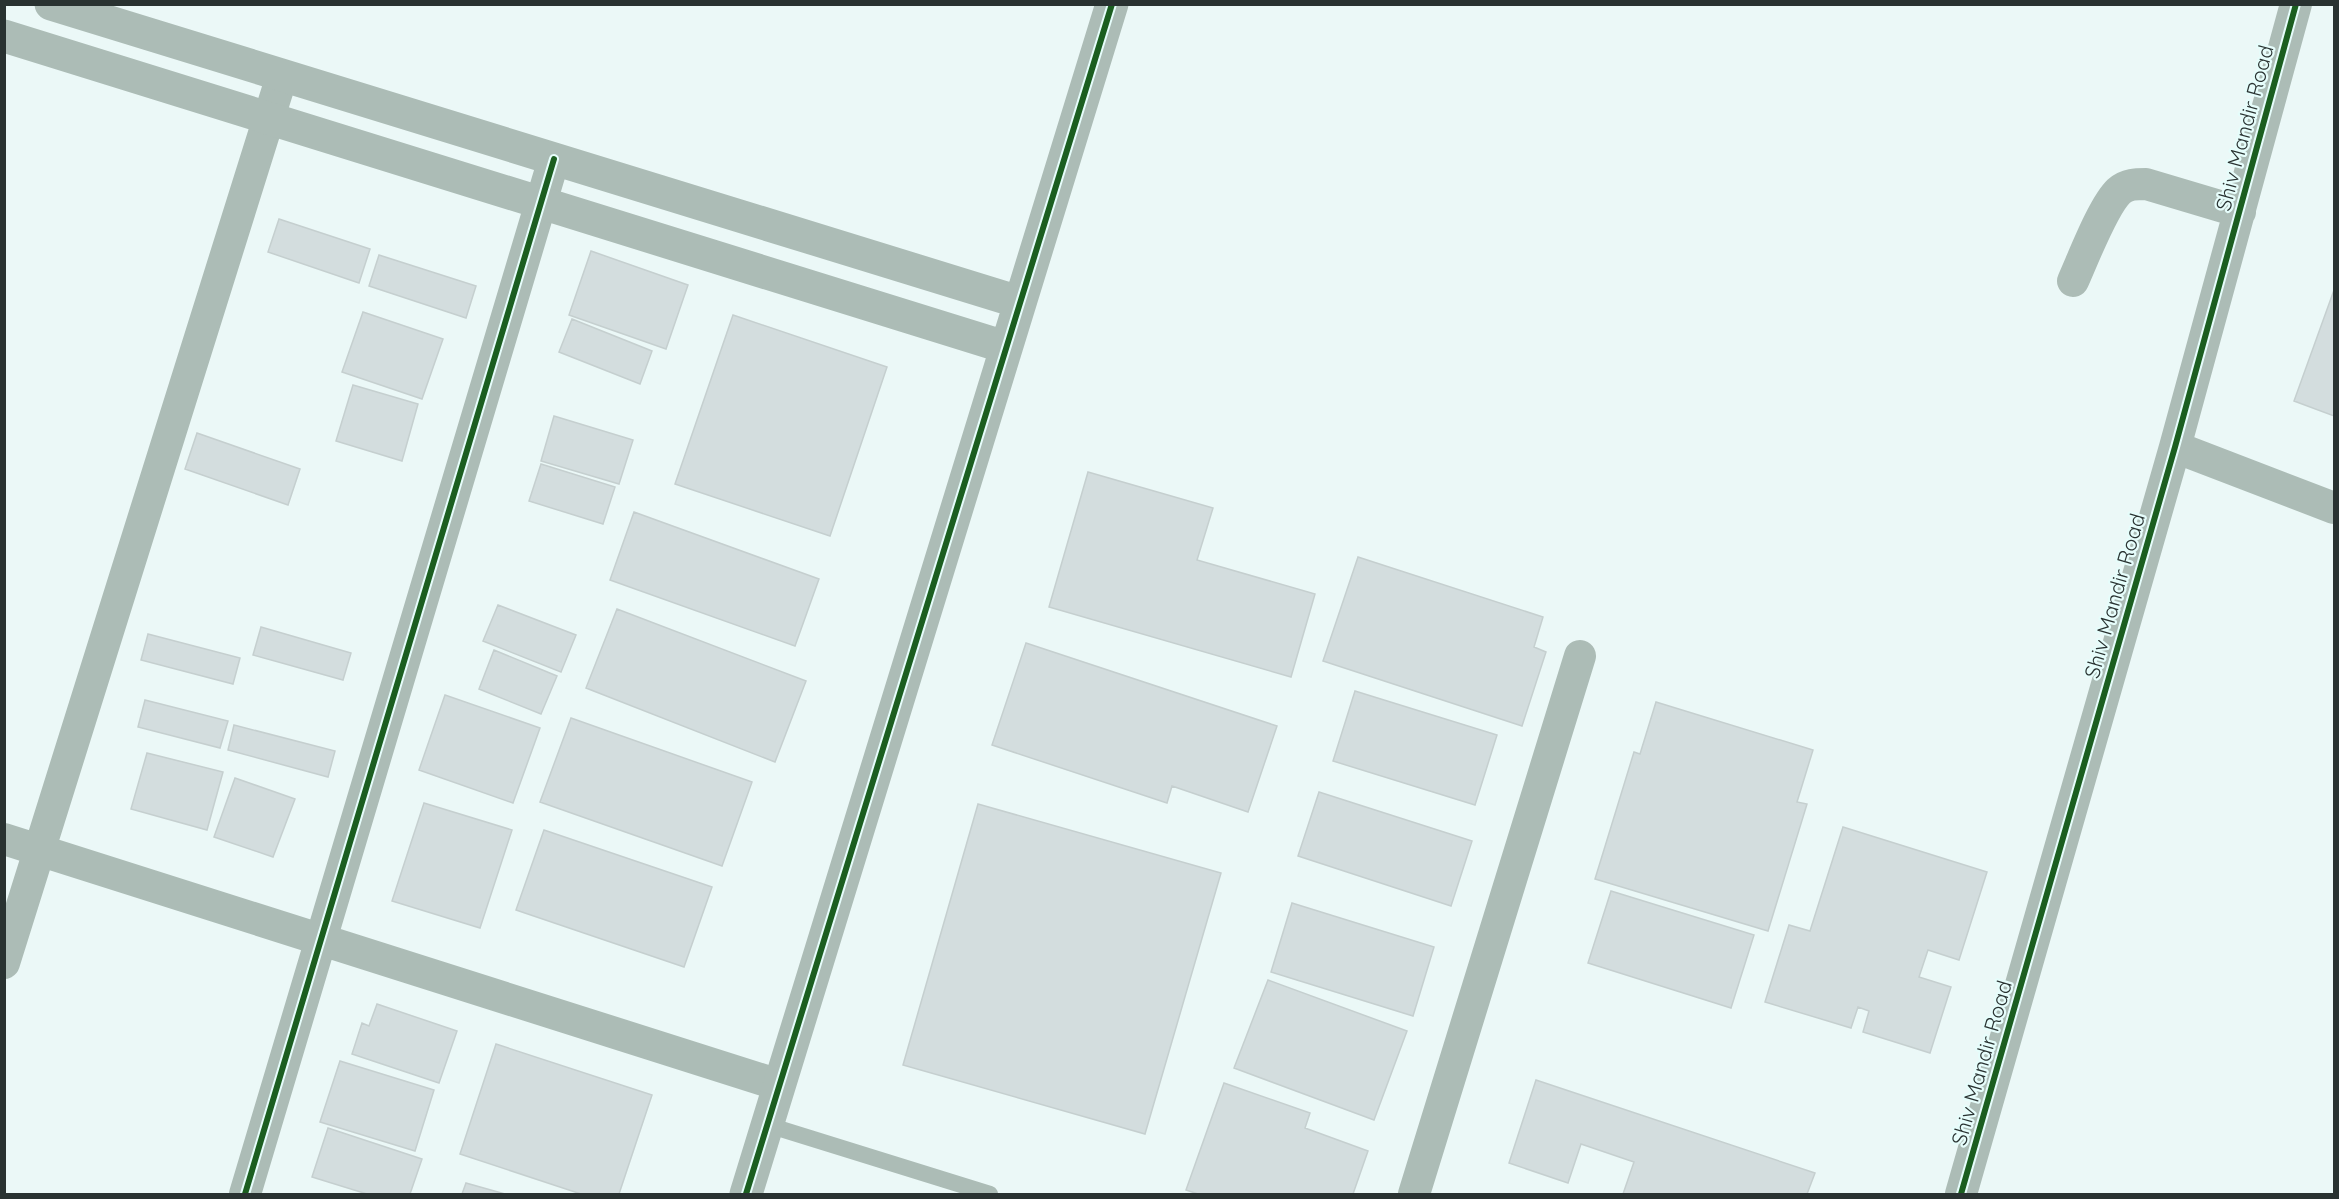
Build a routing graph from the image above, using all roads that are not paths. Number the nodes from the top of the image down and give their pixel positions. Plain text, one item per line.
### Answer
1 (51, 4) edge
2 (1112, 4) edge
3 (2296, 4) edge
4 (4, 36) edge
5 (282, 76) junction
6 (268, 118) junction
7 (554, 159) junction
8 (541, 203) junction
9 (2240, 212) junction
10 (2073, 281) dead end
11 (1019, 302) junction
12 (1005, 346) junction
13 (2175, 447) junction
14 (2334, 508) edge
15 (1580, 656) dead end
16 (4, 839) edge
17 (40, 850) junction
18 (321, 940) junction
19 (4, 963) edge
20 (780, 1085) junction
21 (768, 1125) junction
22 (245, 1194) edge
23 (746, 1194) edge
24 (990, 1194) edge
25 (1414, 1194) edge
26 (1961, 1194) edge

1 - 5 street
2 - 11 street
3 - 9 street, Shiv Mandir Road
4 - 6 street
5 - 6 street
5 - 7 street
6 - 8 street
6 - 17 street
7 - 8 street
7 - 11 street
8 - 12 street
8 - 18 street
9 - 10 street
9 - 13 street, Shiv Mandir Road
11 - 12 street
12 - 20 street
13 - 14 street
13 - 26 street, Shiv Mandir Road
15 - 25 street
16 - 17 street
17 - 18 street
17 - 19 street
18 - 20 street
18 - 22 street
20 - 21 street
21 - 23 street
21 - 24 lane

